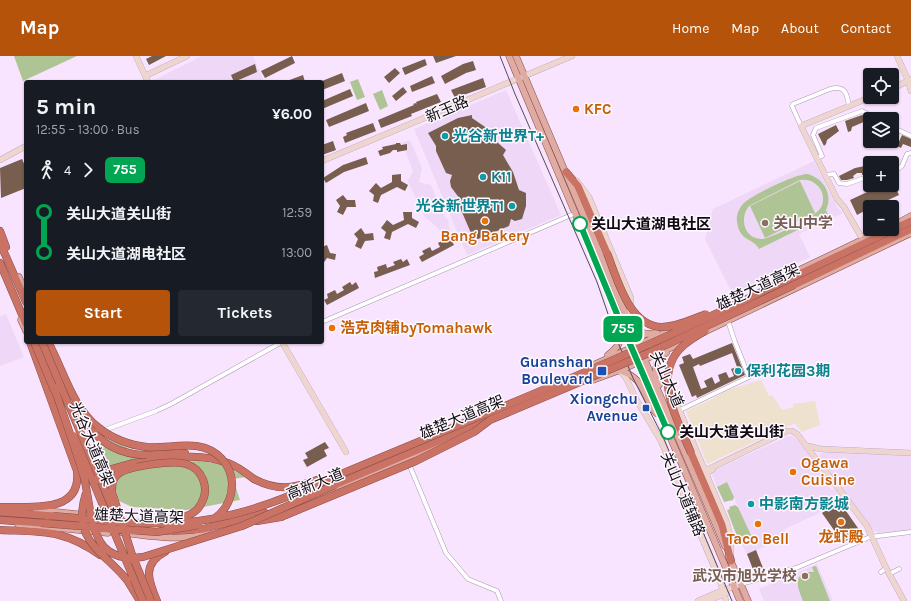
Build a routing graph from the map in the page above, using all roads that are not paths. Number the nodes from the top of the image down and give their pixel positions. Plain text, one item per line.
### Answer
1 (136, 56) edge
2 (187, 56) edge
3 (508, 56) edge
4 (516, 56) edge
5 (572, 56) edge
6 (896, 56) edge
7 (525, 76) junction
8 (147, 79) edge
9 (518, 79) junction
10 (910, 81) edge
11 (899, 85) edge
12 (911, 91) edge
13 (863, 100) edge
14 (849, 106) junction
15 (864, 112) edge
16 (801, 126) junction
17 (899, 130) edge
18 (911, 136) edge
19 (24, 147) edge
20 (911, 154) edge
21 (817, 158) junction
22 (0, 160) edge
23 (324, 160) edge
24 (899, 168) edge
25 (566, 172) junction
26 (825, 175) junction
27 (863, 178) edge
28 (576, 213) junction
29 (911, 216) edge
30 (911, 221) edge
31 (899, 222) edge
32 (911, 229) edge
33 (0, 231) edge
34 (911, 233) edge
35 (871, 236) edge
36 (0, 240) edge
37 (863, 240) junction
38 (0, 243) edge
39 (0, 263) edge
40 (0, 270) edge
41 (15, 270) junction
42 (24, 284) edge
43 (794, 285) junction
44 (24, 295) edge
45 (751, 297) junction
46 (617, 314) junction
47 (24, 319) edge
48 (629, 320) junction
49 (324, 321) edge
50 (728, 321) junction
51 (24, 326) edge
52 (666, 331) junction
53 (687, 340) junction
54 (32, 344) edge
55 (32, 344) edge
56 (35, 344) edge
57 (45, 344) edge
58 (45, 344) edge
59 (45, 344) edge
60 (49, 344) edge
61 (278, 344) edge
62 (283, 344) edge
63 (639, 344) junction
64 (632, 347) junction
65 (674, 347) junction
66 (644, 359) junction
67 (638, 362) junction
68 (592, 365) junction
69 (621, 370) junction
70 (54, 387) junction
71 (676, 402) junction
72 (664, 406) junction
73 (680, 410) junction
74 (682, 419) junction
75 (490, 420) junction
76 (673, 423) junction
77 (666, 426) junction
78 (86, 437) junction
79 (807, 446) junction
80 (346, 452) dead end
81 (392, 453) junction
82 (911, 454) edge
83 (408, 460) junction
84 (818, 461) junction
85 (229, 463) junction
86 (702, 466) junction
87 (706, 477) junction
88 (335, 485) junction
89 (0, 510) edge
90 (54, 516) junction
91 (105, 518) junction
92 (121, 519) junction
93 (0, 522) edge
94 (249, 522) junction
95 (0, 530) edge
96 (110, 531) junction
97 (157, 532) junction
98 (126, 533) junction
99 (911, 533) edge
100 (872, 538) junction
101 (173, 548) junction
102 (107, 560) junction
103 (134, 561) junction
104 (731, 561) junction
105 (886, 568) junction
106 (899, 569) dead end
107 (880, 572) dead end
108 (889, 574) junction
109 (742, 586) junction
110 (735, 588) junction
111 (723, 592) junction
112 (141, 601) edge
113 (151, 601) edge
114 (156, 601) edge
115 (501, 601) edge
116 (698, 601) edge
117 (707, 601) edge
118 (726, 601) edge
119 (740, 601) edge
120 (748, 601) edge
121 (904, 601) edge

1 - 8 street
2 - 8 street
3 - 9 main road, 关山大道
4 - 7 main road, 关山大道
5 - 7 street, 新玉路
6 - 10 street
7 - 9 street, 新玉路
7 - 25 main road, 关山大道
9 - 23 street, 新玉路
9 - 28 main road, 关山大道
10 - 11 street
10 - 12 street
13 - 14 street
14 - 16 street
14 - 16 street
15 - 21 street
16 - 21 street
17 - 18 street
19 - 22 street
20 - 24 street
21 - 26 street
25 - 45 highway, bridge
25 - 48 main road, 关山大道
25 - 48 street
26 - 27 street
26 - 37 street
28 - 46 main road, 关山大道
28 - 49 street
29 - 31 main road
30 - 45 highway, 雄楚大道高架
32 - 43 highway, 雄楚大道高架
33 - 41 highway
34 - 50 main road
35 - 37 main road
36 - 41 main road
37 - 52 main road
38 - 44 highway
39 - 47 highway
40 - 51 main road
41 - 42 main road
43 - 75 highway, 雄楚大道高架, bridge
43 - 104 highway, bridge
45 - 81 highway, 雄楚大道高架, bridge
46 - 64 main road, 关山大道
46 - 68 main road
48 - 52 main road
48 - 63 main road, 关山大道
50 - 53 main road
50 - 73 street
52 - 63 main road, 高新大道
53 - 65 main road
53 - 71 street, 关山大道辅路
54 - 89 highway
55 - 91 main road
56 - 70 highway, 光谷大道高架, bridge
57 - 78 main road
58 - 85 highway, bridge
59 - 103 highway, 光谷大道高架, bridge
60 - 97 highway, bridge
61 - 78 street
62 - 80 street
63 - 64 main road, 高新大道
63 - 66 main road, 关山大道
64 - 67 main road, 关山大道
64 - 68 main road, 高新大道
65 - 66 main road, 高新大道
65 - 72 main road
66 - 67 main road, 高新大道
66 - 72 main road, 关山大道
67 - 69 main road, 高新大道
67 - 77 main road, 关山大道
68 - 92 main road, 高新大道
69 - 77 main road
69 - 83 main road, 高新大道
69 - 111 street, 关山大道辅路
70 - 101 highway, bridge
70 - 112 highway, 光谷大道高架, bridge
71 - 72 main road
71 - 73 street, 关山大道辅路
72 - 76 main road, 关山大道
73 - 74 street, 关山大道辅路
74 - 76 main road
74 - 86 street, 关山大道辅路
75 - 88 highway, 雄楚大道高架, bridge
75 - 94 highway, bridge
76 - 104 main road, 关山大道
77 - 110 main road, 关山大道
78 - 92 main road
79 - 82 street
79 - 84 street
79 - 86 street
81 - 85 highway, bridge
81 - 90 highway, 雄楚大道高架, bridge
82 - 84 street
83 - 94 main road, 高新大道
83 - 115 street
84 - 100 street
85 - 102 highway, bridge
86 - 87 street, 关山大道辅路
87 - 100 street
87 - 104 street, 关山大道辅路
88 - 97 highway, 雄楚大道高架, bridge
88 - 101 highway, bridge
89 - 90 highway, 雄楚大道高架
89 - 91 main road, 高新大道
90 - 103 highway, bridge
91 - 92 main road, 高新大道
91 - 96 main road
92 - 98 main road
93 - 96 main road, 高新大道
93 - 97 highway, 雄楚大道高架, bridge
94 - 98 main road, 高新大道
95 - 102 highway, bridge
96 - 98 main road, 高新大道
96 - 112 main road
98 - 114 main road
99 - 100 street
100 - 105 street
100 - 109 street
101 - 114 highway, bridge
102 - 112 highway, bridge
103 - 113 highway, 光谷大道高架, bridge
104 - 109 main road, 关山大道
105 - 107 street
105 - 108 street
106 - 108 street
108 - 121 street
109 - 110 street
109 - 120 main road, 关山大道
110 - 111 street
110 - 119 main road, 关山大道
111 - 116 street
111 - 117 street
111 - 118 street, 关山大道辅路

